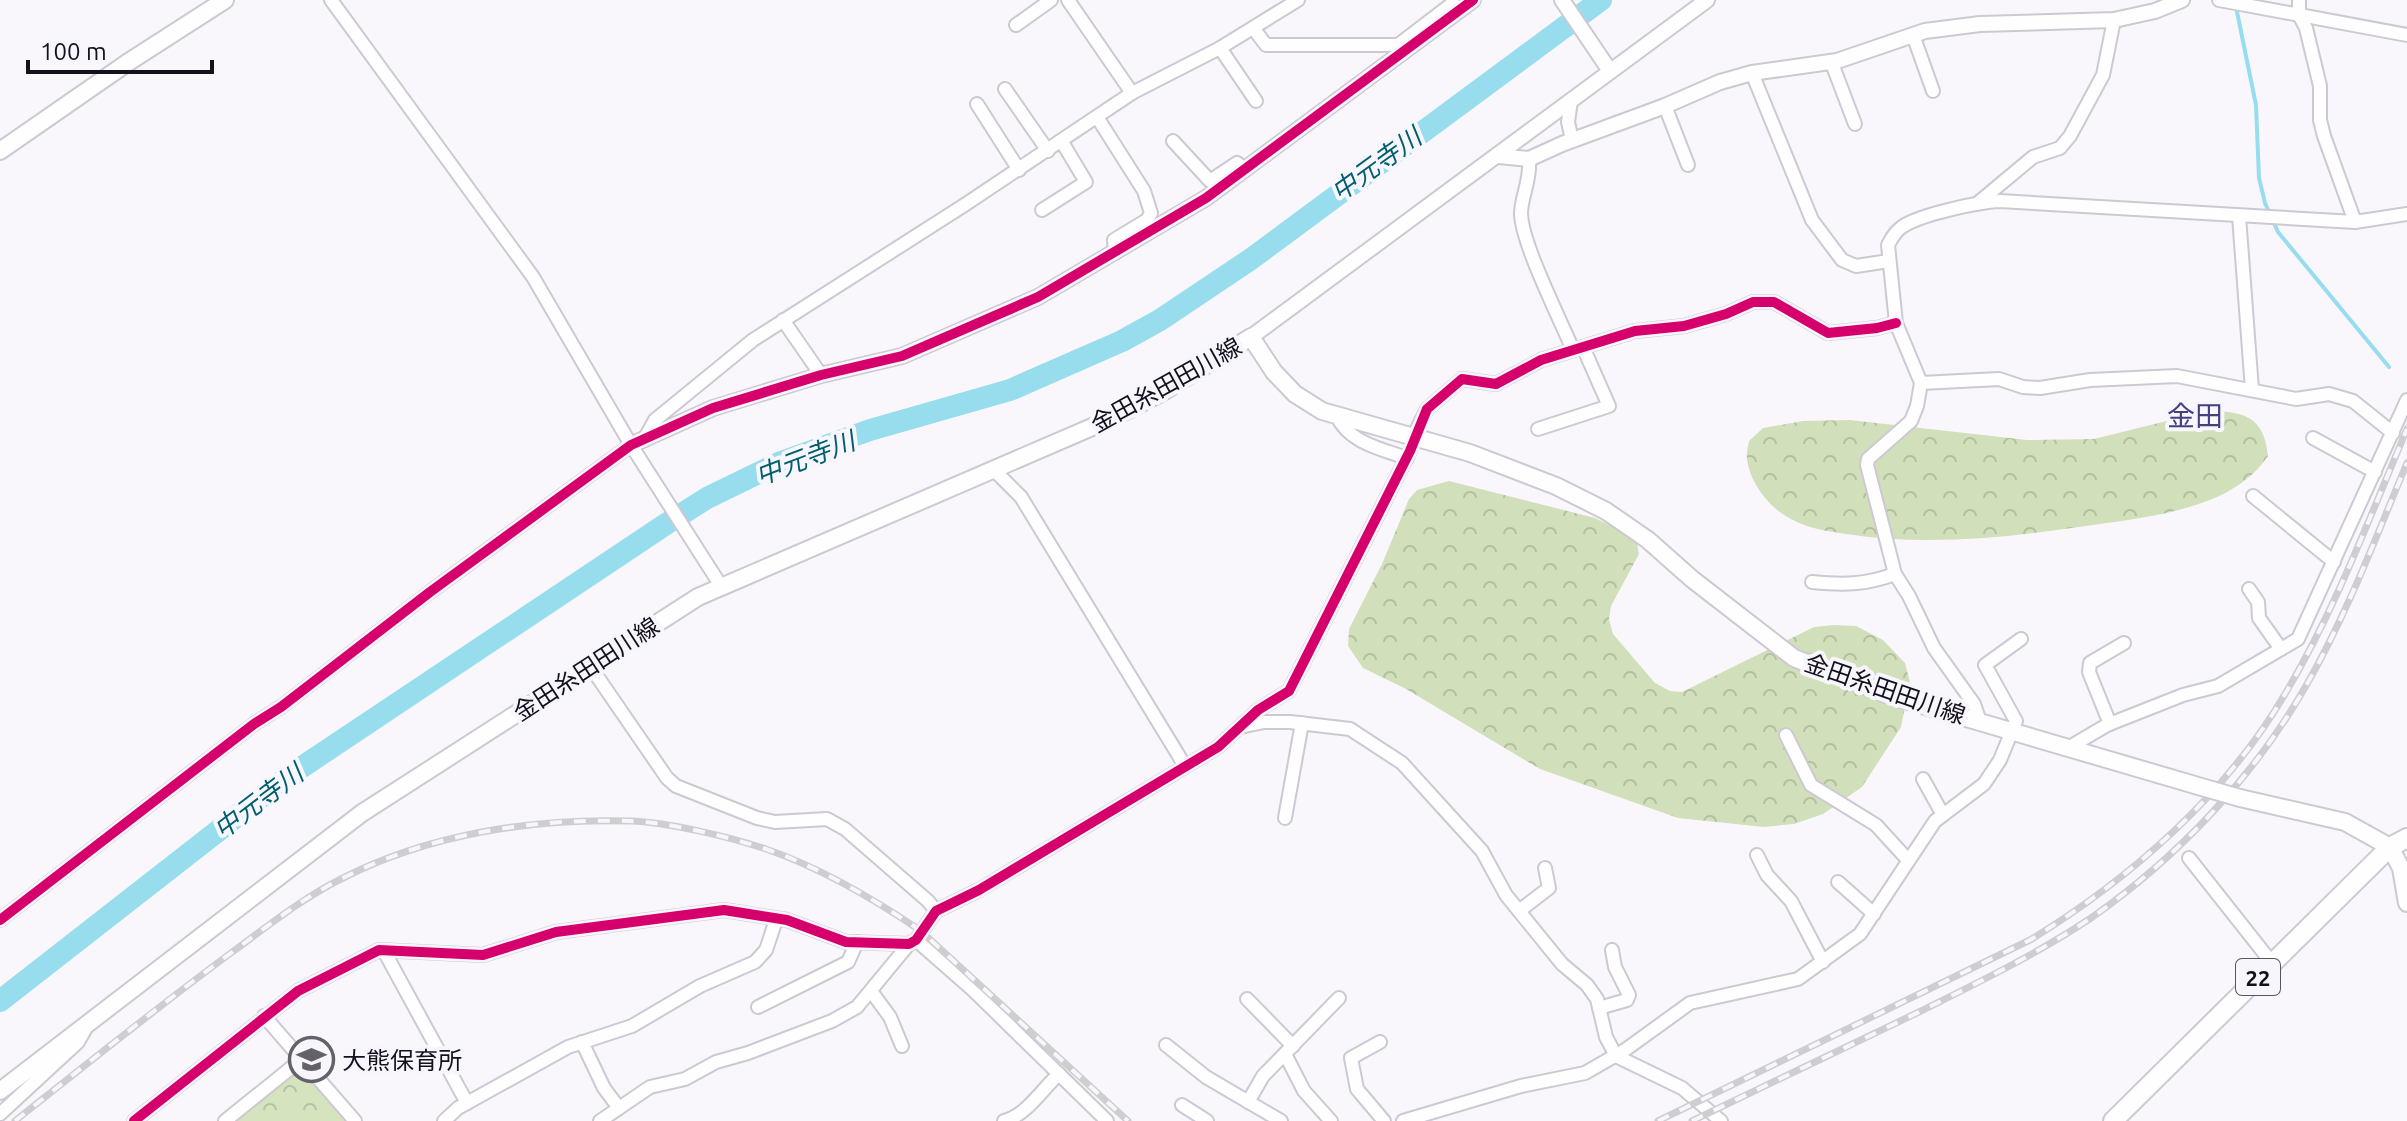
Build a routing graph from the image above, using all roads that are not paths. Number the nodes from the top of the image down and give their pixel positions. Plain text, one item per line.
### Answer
1 (225, 0) edge
2 (331, 0) edge
3 (1051, 0) edge
4 (1068, 0) edge
5 (1298, 0) edge
6 (1473, 0) edge
7 (1562, 0) edge
8 (1707, 0) edge
9 (2182, 0) edge
10 (2219, 0) edge
11 (2299, 0) edge
12 (1453, 3) dead end
13 (2299, 15) junction
14 (2114, 20) junction
15 (1016, 25) dead end
16 (1253, 28) junction
17 (1913, 35) junction
18 (2407, 35) edge
19 (1220, 48) junction
20 (1400, 48) junction
21 (1831, 61) junction
22 (1610, 71) junction
23 (1752, 73) junction
24 (1005, 89) dead end
25 (1933, 91) dead end
26 (1132, 93) junction
27 (1256, 101) dead end
28 (1571, 101) junction
29 (977, 104) dead end
30 (1665, 106) junction
31 (1097, 117) junction
32 (1855, 124) dead end
33 (1572, 140) junction
34 (1173, 141) dead end
35 (1062, 142) junction
36 (0, 151) edge
37 (1048, 151) junction
38 (1499, 156) junction
39 (1529, 159) junction
40 (1688, 165) dead end
41 (1245, 169) junction
42 (1019, 170) junction
43 (1979, 202) junction
44 (1042, 210) dead end
45 (2407, 214) edge
46 (2239, 216) junction
47 (2355, 222) junction
48 (1115, 253) junction
49 (1889, 261) junction
50 (783, 320) junction
51 (1896, 323) junction
52 (1251, 337) junction
53 (1578, 348) junction
54 (821, 375) junction
55 (1921, 383) junction
56 (2252, 390) junction
57 (2407, 400) edge
58 (1337, 416) junction
59 (1417, 429) dead end
60 (1538, 429) dead end
61 (2393, 433) junction
62 (645, 438) junction
63 (2313, 438) dead end
64 (634, 450) junction
65 (995, 471) junction
66 (2375, 472) junction
67 (2253, 496) dead end
68 (2334, 562) junction
69 (1895, 574) junction
70 (719, 582) junction
71 (1812, 582) dead end
72 (2249, 589) dead end
73 (2021, 639) dead end
74 (2124, 643) dead end
75 (2281, 649) junction
76 (590, 666) junction
77 (1980, 722) junction
78 (1302, 723) junction
79 (2110, 724) junction
80 (1240, 727) junction
81 (2013, 732) junction
82 (1786, 735) dead end
83 (2068, 748) junction
84 (1185, 766) junction
85 (1923, 779) dead end
86 (1943, 815) junction
87 (1285, 818) dead end
88 (2399, 842) edge
89 (1757, 855) dead end
90 (2189, 858) dead end
91 (1908, 860) junction
92 (1545, 868) dead end
93 (1838, 882) dead end
94 (2407, 903) edge
95 (936, 911) junction
96 (1519, 911) junction
97 (1874, 914) junction
98 (0, 920) edge
99 (776, 920) junction
100 (857, 942) junction
101 (913, 942) junction
102 (1612, 950) dead end
103 (384, 951) junction
104 (1823, 962) junction
105 (2272, 963) junction
106 (871, 991) junction
107 (1339, 998) dead end
108 (1247, 999) dead end
109 (758, 1007) dead end
110 (1599, 1008) junction
111 (264, 1016) junction
112 (91, 1020) junction
113 (582, 1042) junction
114 (1380, 1042) dead end
115 (1166, 1045) dead end
116 (902, 1046) dead end
117 (1289, 1050) junction
118 (1616, 1056) junction
119 (302, 1059) junction
120 (1059, 1074) junction
121 (0, 1091) edge
122 (1248, 1102) junction
123 (467, 1103) junction
124 (1182, 1105) dead end
125 (619, 1108) junction
126 (0, 1114) edge
127 (134, 1121) edge
128 (225, 1121) edge
129 (355, 1121) edge
130 (444, 1121) edge
131 (600, 1121) edge
132 (1008, 1121) edge
133 (1107, 1121) edge
134 (1207, 1121) edge
135 (1281, 1121) edge
136 (1331, 1121) edge
137 (1384, 1121) edge
138 (1403, 1121) edge
139 (1721, 1121) edge
140 (2113, 1121) edge

1 - 36 main road
2 - 64 street
3 - 15 street
4 - 26 street
5 - 16 street
6 - 20 street
7 - 22 street
8 - 22 street
9 - 14 street
10 - 13 street
11 - 13 street
12 - 20 street
13 - 18 street
13 - 47 street
14 - 17 street
14 - 43 street
16 - 19 street
16 - 20 street
17 - 21 street
17 - 25 street
19 - 26 street
19 - 27 street
20 - 41 street
21 - 23 street
21 - 32 street
22 - 28 street
23 - 30 street
23 - 49 street
24 - 37 street
26 - 31 street
28 - 33 street
28 - 38 street
29 - 42 street
30 - 33 street
30 - 40 street
31 - 35 street
31 - 48 street
33 - 39 street
34 - 41 street
35 - 37 street
35 - 44 street
37 - 42 street
38 - 39 street
38 - 52 street
39 - 53 street
41 - 48 street
42 - 50 street
43 - 46 street
43 - 49 street
45 - 47 street
46 - 47 street
46 - 56 street
48 - 54 street
49 - 51 street
50 - 54 street
50 - 62 street
51 - 53 street
51 - 55 street
52 - 58 main road, 金田糸田田川線
52 - 65 main road, 金田糸田田川線
53 - 59 street
53 - 60 street
54 - 62 street
55 - 56 street
55 - 69 street
56 - 61 street
57 - 61 street
58 - 77 main road, 金田糸田田川線
58 - 80 street
61 - 66 street
62 - 64 street
63 - 66 street
64 - 70 street
64 - 98 street
65 - 70 main road, 金田糸田田川線
65 - 84 street
66 - 68 street
67 - 68 street
68 - 75 street
69 - 71 street
69 - 77 street
70 - 76 main road, 金田糸田田川線
72 - 75 street
73 - 81 street
74 - 79 street
75 - 79 street
76 - 95 street
76 - 112 main road, 金田糸田田川線
77 - 81 main road, 金田糸田田川線
78 - 80 street
78 - 87 street
78 - 96 street
79 - 83 street
80 - 84 street
81 - 83 main road, 金田糸田田川線
81 - 86 street
82 - 91 street
83 - 88 main road, 金田糸田田川線, bridge
84 - 95 street
85 - 86 street
86 - 91 street
88 - 94 main road
88 - 105 main road, 22
89 - 104 street
90 - 105 street
91 - 97 street
92 - 96 street
93 - 97 street
95 - 101 street
96 - 110 street
97 - 104 street
99 - 100 street
99 - 103 street
99 - 113 street
100 - 101 street
100 - 109 street
101 - 106 street
101 - 120 street
102 - 110 street
103 - 111 street
103 - 123 street
104 - 118 street
105 - 140 main road, 22
106 - 116 street
106 - 125 street
107 - 117 street
108 - 117 street
110 - 118 street
111 - 119 street
111 - 127 street
112 - 121 main road, 金田糸田田川線
112 - 126 street
113 - 123 street
113 - 125 street
114 - 137 street
115 - 122 street
117 - 122 street
117 - 136 street
118 - 138 street
118 - 139 street
119 - 128 street
119 - 129 street
120 - 132 street
120 - 133 street
122 - 135 street
123 - 130 street
124 - 134 street
125 - 131 street

